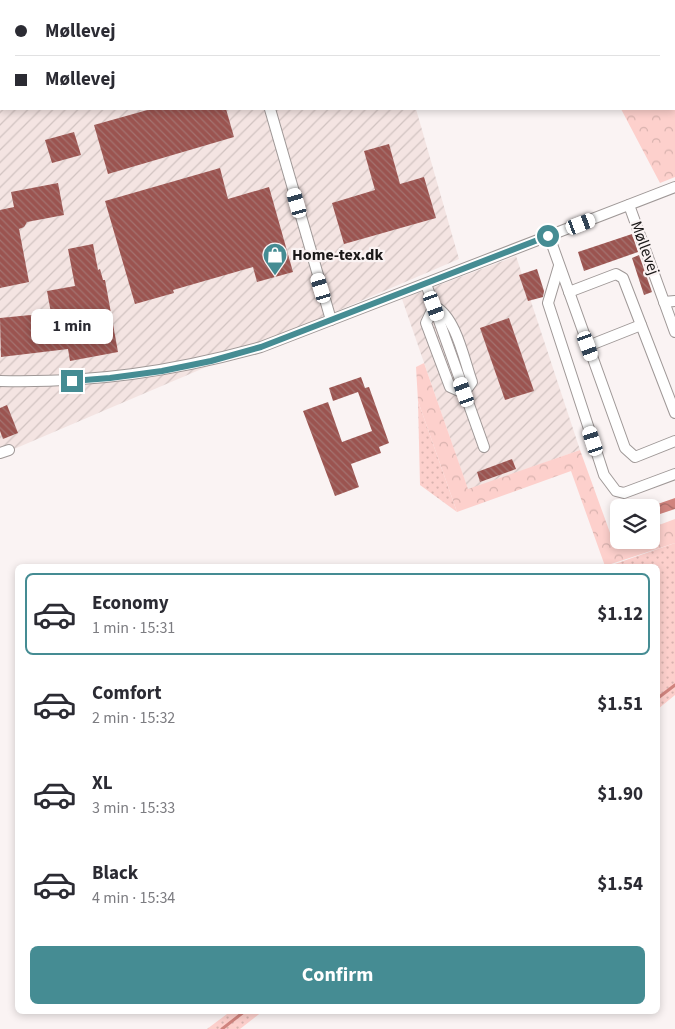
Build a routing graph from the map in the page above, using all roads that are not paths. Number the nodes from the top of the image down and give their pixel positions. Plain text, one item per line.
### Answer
1 (270, 110) edge
2 (675, 187) edge
3 (629, 205) junction
4 (548, 236) junction
5 (559, 266) junction
6 (426, 284) junction
7 (569, 292) junction
8 (670, 302) edge
9 (434, 306) junction
10 (331, 320) junction
11 (641, 325) junction
12 (675, 332) edge
13 (588, 346) junction
14 (0, 381) edge
15 (464, 392) junction
16 (675, 413) edge
17 (675, 441) edge
18 (484, 447) dead end
19 (675, 474) edge

1 - 10 street
2 - 3 street, Møllevej
3 - 4 street, Møllevej
3 - 8 street, Møllevej
4 - 5 street
4 - 6 street, Møllevej
5 - 7 street
5 - 19 street
6 - 9 street
6 - 10 street, Møllevej
7 - 11 street
7 - 13 street
8 - 12 street, Møllevej
9 - 15 street
9 - 15 street
10 - 14 street, Møllevej
11 - 13 street
11 - 16 street
13 - 17 street
15 - 18 street

